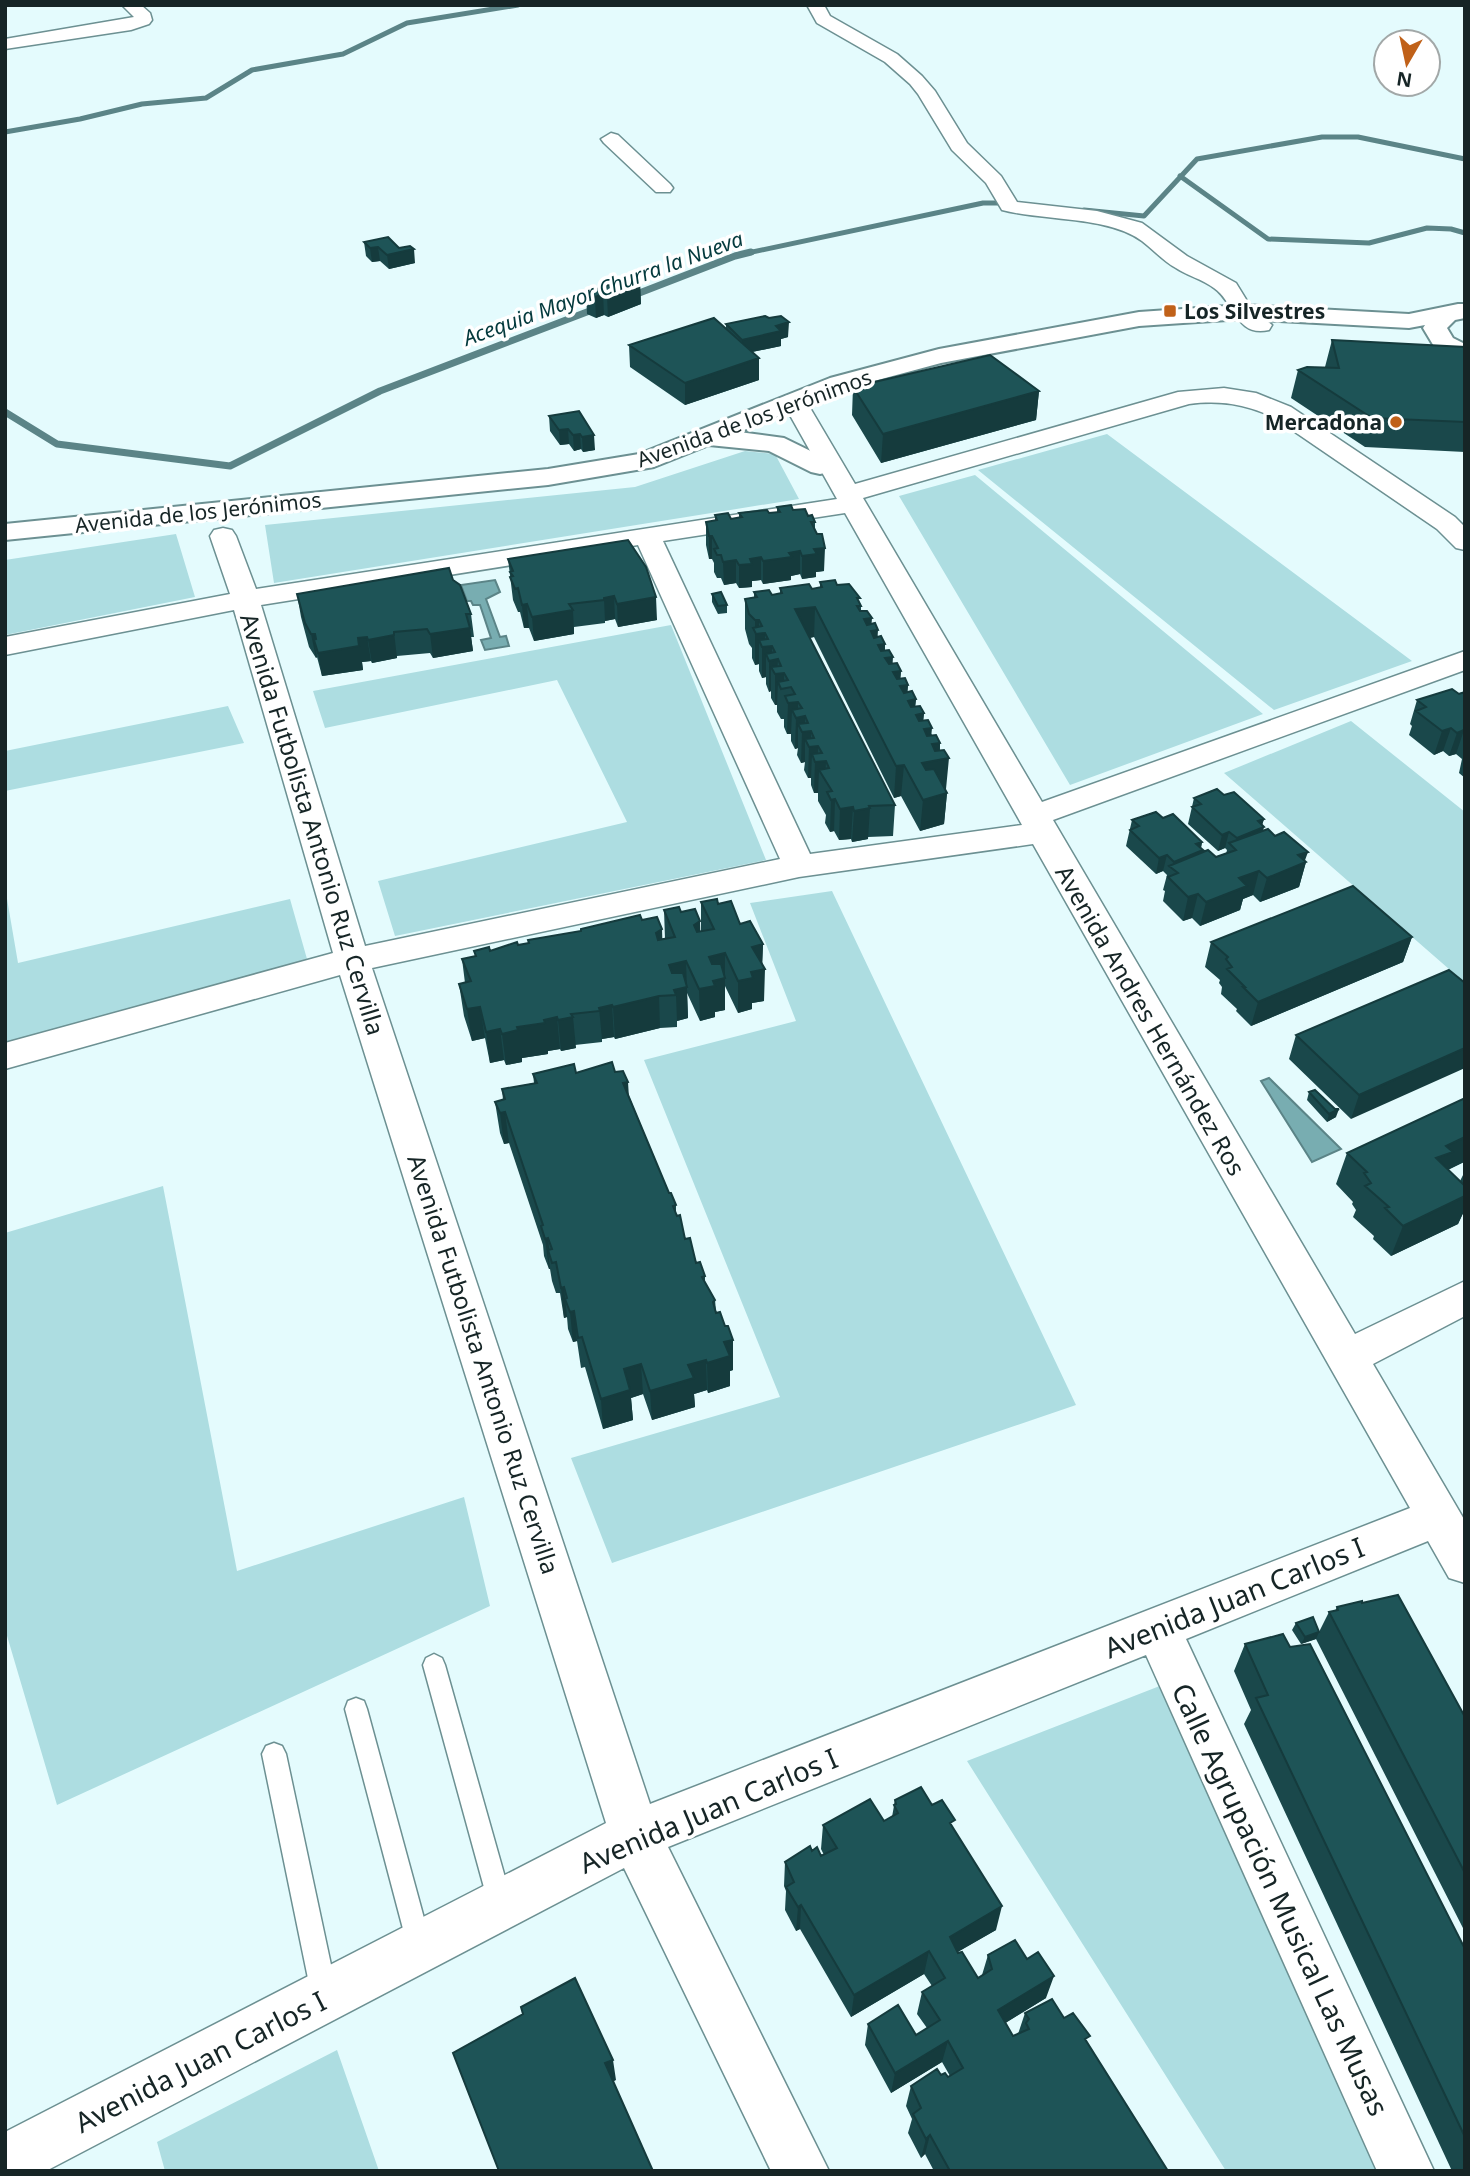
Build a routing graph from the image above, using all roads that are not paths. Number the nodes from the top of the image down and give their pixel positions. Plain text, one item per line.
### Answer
1 (130, 5) edge
2 (815, 5) edge
3 (5, 44) edge
4 (611, 139) dead end
5 (663, 188) dead end
6 (1461, 311) edge
7 (1252, 318) junction
8 (1454, 348) edge
9 (783, 405) junction
10 (703, 437) junction
11 (840, 485) junction
12 (5, 532) edge
13 (223, 536) dead end
14 (647, 536) junction
15 (1465, 542) edge
16 (245, 599) junction
17 (5, 646) edge
18 (1465, 660) edge
19 (1038, 824) junction
20 (799, 866) junction
21 (352, 960) junction
22 (5, 1056) edge
23 (1465, 1297) edge
24 (1346, 1358) junction
25 (1438, 1517) junction
26 (1465, 1563) edge
27 (1157, 1628) junction
28 (434, 1665) dead end
29 (356, 1709) dead end
30 (274, 1754) dead end
31 (635, 1835) junction
32 (501, 1906) junction
33 (420, 1947) junction
34 (325, 1997) junction
35 (5, 2162) edge
36 (801, 2171) edge
37 (1406, 2171) edge

1 - 3 street
2 - 7 street
4 - 5 street
6 - 7 main road
6 - 8 main road
7 - 8 main road
7 - 9 main road, Avenida de los Jerónimos
9 - 10 main road, Avenida de los Jerónimos
9 - 11 street, Avenida Andres Hernández Ros
10 - 11 main road
10 - 12 main road, Avenida de los Jerónimos
11 - 14 street
11 - 15 street
11 - 19 street, Avenida Andres Hernández Ros
13 - 16 street, Avenida Futbolista Antonio Ruz Cervilla
14 - 16 street
14 - 20 street
16 - 17 street
16 - 21 street, Avenida Futbolista Antonio Ruz Cervilla
18 - 19 street
19 - 20 street
19 - 24 street, Avenida Andres Hernández Ros
20 - 21 street
21 - 22 street
21 - 31 street, Avenida Futbolista Antonio Ruz Cervilla
23 - 24 street
24 - 25 street, Avenida Andres Hernández Ros
25 - 26 street, Avenida Andres Hernández Ros
25 - 27 street, Avenida Juan Carlos I
27 - 31 street, Avenida Juan Carlos I
27 - 37 street, Calle Agrupación Musical Las Musas
28 - 32 lane
29 - 33 lane
30 - 34 lane
31 - 32 street, Avenida Juan Carlos I
31 - 36 street, Avenida Futbolista Antonio Ruz Cervilla
32 - 33 street, Avenida Juan Carlos I
33 - 34 street, Avenida Juan Carlos I
34 - 35 street, Avenida Juan Carlos I

